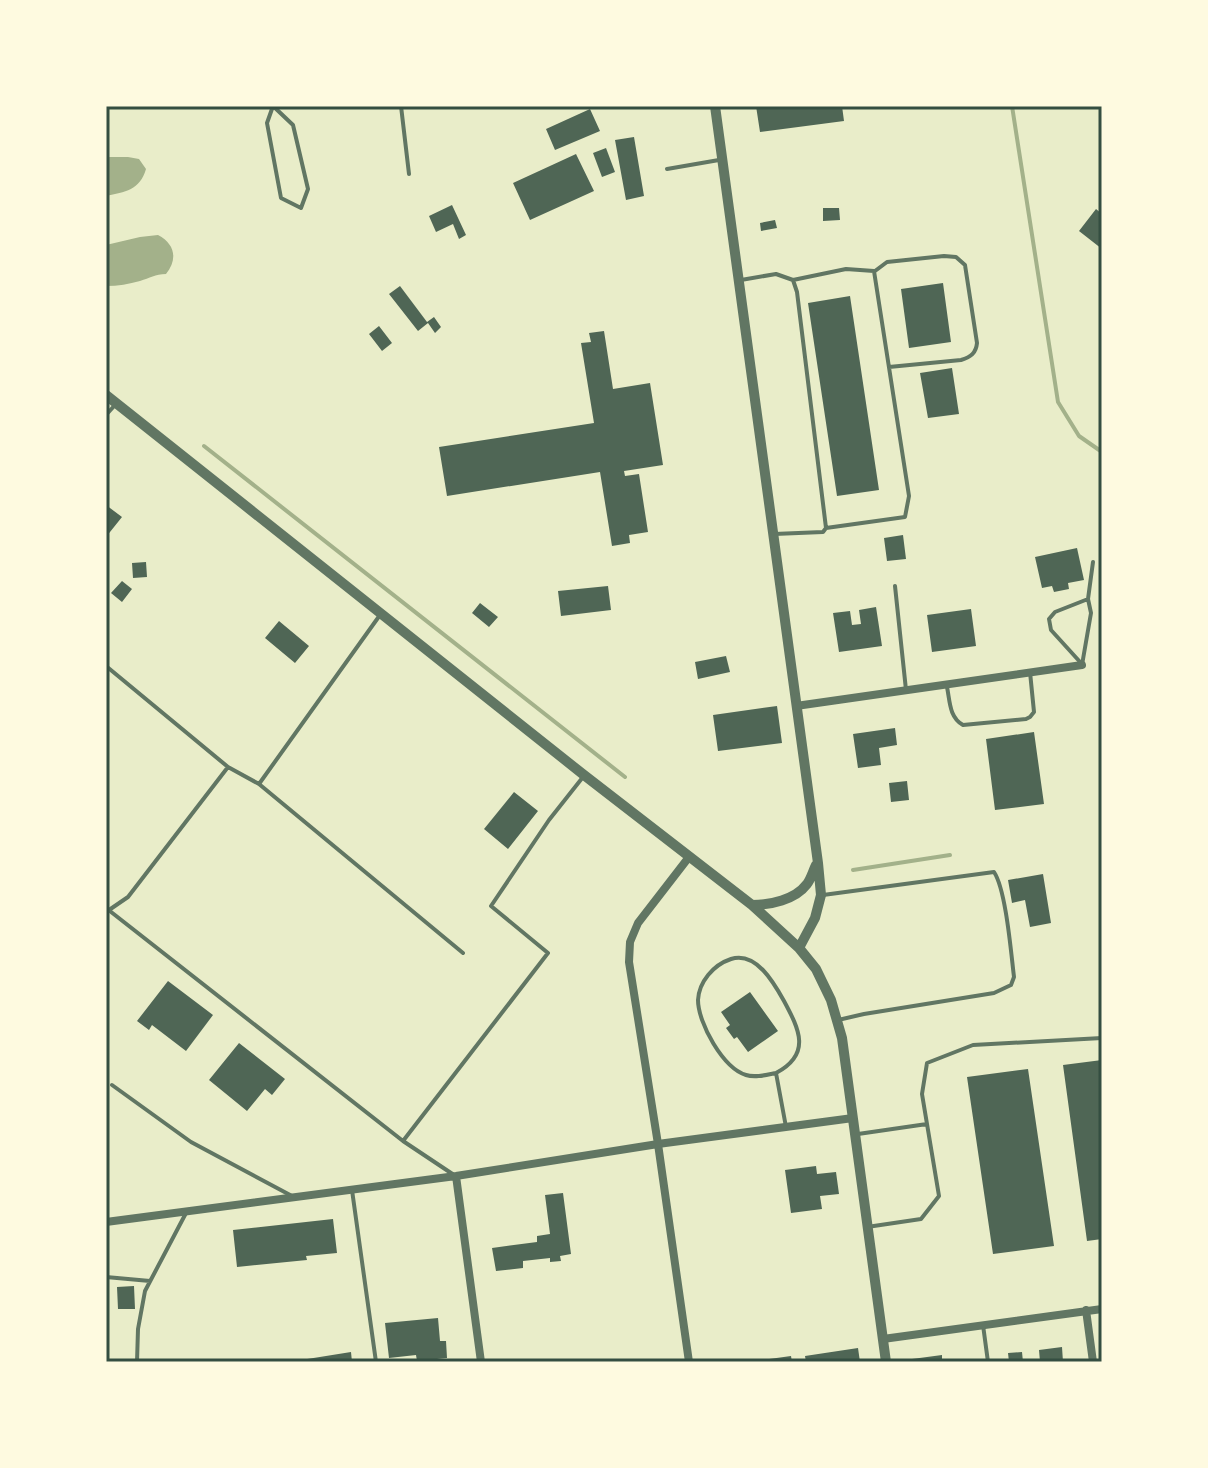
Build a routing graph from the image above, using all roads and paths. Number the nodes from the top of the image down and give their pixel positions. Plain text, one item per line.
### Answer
1 (273, 106) edge
2 (401, 106) edge
3 (715, 106) edge
4 (722, 159) junction
5 (667, 169) dead end
6 (409, 174) dead end
7 (874, 271) junction
8 (738, 280) junction
9 (793, 280) junction
10 (889, 367) junction
11 (106, 395) edge
12 (116, 403) junction
13 (106, 415) edge
14 (826, 528) junction
15 (773, 534) junction
16 (1093, 562) dead end
17 (895, 586) dead end
18 (1088, 599) junction
19 (381, 614) junction
20 (1082, 665) junction
21 (106, 666) edge
22 (1030, 672) junction
23 (946, 684) junction
24 (906, 690) junction
25 (796, 706) junction
26 (228, 767) junction
27 (584, 775) junction
28 (259, 784) junction
29 (689, 857) junction
30 (818, 863) junction
31 (821, 895) junction
32 (752, 905) junction
33 (108, 909) edge
34 (799, 948) junction
35 (463, 953) dead end
36 (838, 1020) junction
37 (1102, 1038) edge
38 (776, 1073) junction
39 (112, 1085) dead end
40 (853, 1118) junction
41 (927, 1124) junction
42 (786, 1127) junction
43 (855, 1135) junction
44 (403, 1141) junction
45 (658, 1144) junction
46 (456, 1176) junction
47 (352, 1190) junction
48 (294, 1197) junction
49 (187, 1211) junction
50 (106, 1222) edge
51 (867, 1227) junction
52 (106, 1277) edge
53 (150, 1281) junction
54 (1102, 1309) edge
55 (1086, 1310) junction
56 (983, 1325) junction
57 (883, 1339) junction
58 (137, 1362) edge
59 (376, 1362) edge
60 (481, 1362) edge
61 (689, 1362) edge
62 (886, 1362) edge
63 (988, 1362) edge
64 (1093, 1362) edge

1 - 1 lane
2 - 6 lane
3 - 4 street
4 - 5 lane
4 - 8 street
7 - 9 lane
7 - 10 lane
7 - 10 lane
8 - 9 lane
8 - 15 street
9 - 14 lane
10 - 14 lane
11 - 12 street
12 - 13 lane
12 - 19 street
14 - 15 lane
15 - 25 street
16 - 18 lane
17 - 24 lane
18 - 20 lane
18 - 20 lane
19 - 27 street
19 - 28 lane
20 - 22 street
21 - 26 lane
22 - 23 street
22 - 23 lane
23 - 24 street
24 - 25 street
25 - 30 street
26 - 28 lane
26 - 33 lane
27 - 29 street
27 - 44 lane
28 - 35 lane
29 - 32 street
29 - 45 street
30 - 31 street
30 - 32 street
31 - 34 street
31 - 36 lane
32 - 34 street
33 - 44 lane
34 - 36 street
36 - 40 street
37 - 41 lane
38 - 38 lane
38 - 42 lane
39 - 48 lane
40 - 42 street
40 - 43 street
41 - 43 lane
41 - 51 lane
42 - 45 street
43 - 51 street
44 - 46 lane
45 - 46 street
45 - 61 street
46 - 47 street
46 - 60 street
47 - 48 street
47 - 59 lane
48 - 49 street
49 - 50 street
49 - 53 lane
51 - 57 street
52 - 53 lane
53 - 58 lane
54 - 55 street
55 - 56 street
55 - 64 street
56 - 57 street
56 - 63 lane
57 - 62 street

